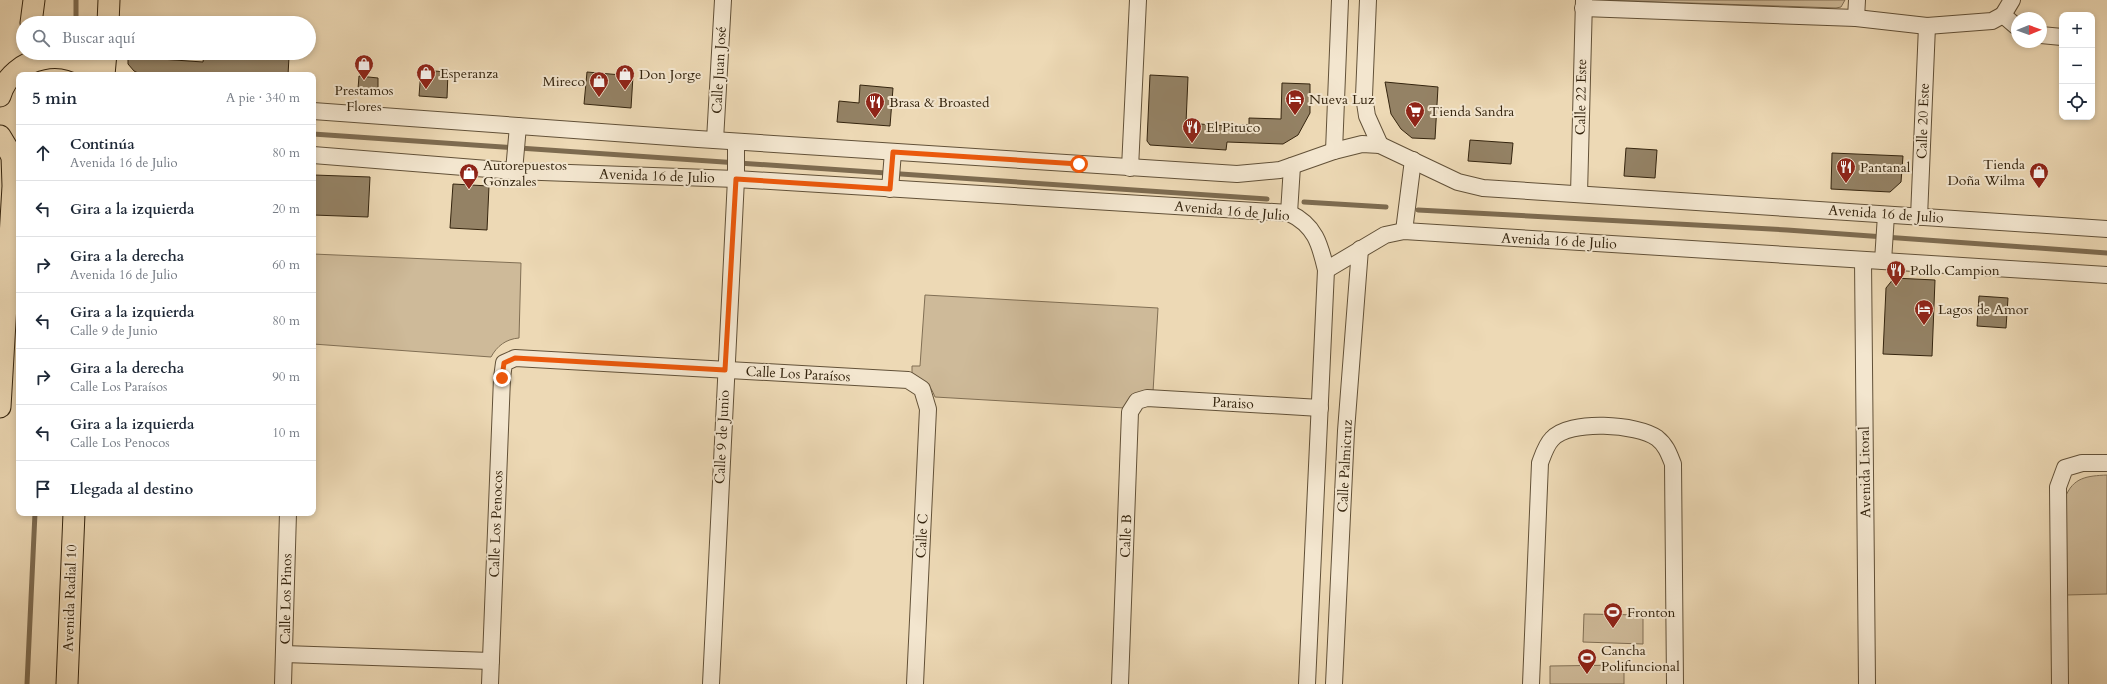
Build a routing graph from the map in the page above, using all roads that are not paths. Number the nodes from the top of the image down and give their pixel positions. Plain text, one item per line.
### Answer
1 (34, 0) edge
2 (109, 0) edge
3 (723, 0) edge
4 (1138, 0) edge
5 (1340, 0) edge
6 (1368, 0) edge
7 (1857, 0) edge
8 (2012, 0) edge
9 (1583, 4) edge
10 (2003, 15) junction
11 (32, 16) edge
12 (108, 16) edge
13 (1856, 18) junction
14 (2011, 22) edge
15 (1927, 26) junction
16 (2047, 36) edge
17 (2059, 37) edge
18 (25, 60) edge
19 (72, 60) edge
20 (105, 60) edge
21 (93, 72) edge
22 (104, 72) edge
23 (0, 93) edge
24 (316, 111) edge
25 (518, 132) junction
26 (715, 140) junction
27 (1380, 144) junction
28 (736, 147) junction
29 (7, 148) edge
30 (1334, 151) junction
31 (316, 155) edge
32 (892, 157) junction
33 (1413, 160) junction
34 (1292, 166) junction
35 (1130, 168) junction
36 (514, 171) junction
37 (736, 175) junction
38 (890, 186) junction
39 (1579, 194) junction
40 (1289, 211) junction
41 (1920, 217) junction
42 (1886, 220) junction
43 (1404, 225) junction
44 (2107, 230) edge
45 (1360, 249) junction
46 (1884, 254) junction
47 (1863, 260) junction
48 (1326, 270) junction
49 (2107, 274) edge
50 (3, 317) edge
51 (504, 363) joint
52 (725, 370) junction
53 (922, 389) joint
54 (1147, 398) joint
55 (0, 407) edge
56 (1320, 408) junction
57 (2107, 463) edge
58 (74, 516) edge
59 (288, 516) edge
60 (284, 654) junction
61 (491, 661) junction
62 (67, 684) edge
63 (283, 684) edge
64 (490, 684) edge
65 (711, 684) edge
66 (915, 684) edge
67 (1120, 684) edge
68 (1307, 684) edge
69 (1334, 684) edge
70 (1530, 684) edge
71 (1675, 684) edge
72 (1867, 684) edge
73 (2060, 684) edge

1 - 11 main road
2 - 12 main road
3 - 26 street, Calle Juan José
4 - 35 street
5 - 30 street
6 - 27 street
7 - 13 street
8 - 10 street
9 - 13 street
9 - 39 street, Calle 22 Este
10 - 14 street
10 - 15 street
13 - 15 street
15 - 41 street, Calle 20 Este
16 - 17 street
18 - 23 main road
19 - 21 main road
20 - 22 main road
24 - 25 street, Avenida 16 de Julio
25 - 26 street, Avenida 16 de Julio
25 - 36 street
26 - 28 street, Avenida 16 de Julio
27 - 30 street, Avenida 16 de Julio
27 - 33 street, Avenida 16 de Julio
28 - 32 street, Avenida 16 de Julio
28 - 37 street, Calle 9 de Junio
29 - 50 main road
30 - 34 street, Avenida 16 de Julio
31 - 36 street, Avenida 16 de Julio
32 - 35 street, Avenida 16 de Julio
32 - 38 street
33 - 39 street, Avenida 16 de Julio
33 - 43 street
34 - 35 street, Avenida 16 de Julio
34 - 40 street
36 - 37 street, Avenida 16 de Julio
37 - 38 street, Avenida 16 de Julio
37 - 52 street, Calle 9 de Junio
38 - 40 street, Avenida 16 de Julio
39 - 42 street, Avenida 16 de Julio
40 - 48 street, Avenida 16 de Julio
41 - 42 street, Avenida 16 de Julio
41 - 44 street, Avenida 16 de Julio
42 - 46 street
43 - 45 street, Avenida 16 de Julio
43 - 47 street, Avenida 16 de Julio
45 - 48 street, Avenida 16 de Julio
45 - 69 street, Calle Palmicruz
46 - 47 street, Avenida 16 de Julio
46 - 49 street, Avenida 16 de Julio
47 - 72 street, Avenida Litoral
48 - 56 street, Calle Palmicruz
50 - 55 main road
51 - 52 street, Calle Los Paraísos
51 - 61 street, Calle Los Penocos
52 - 53 street, Calle Los Paraísos
52 - 65 street, Calle 9 de Junio
53 - 66 street, Calle C
54 - 56 street, Paraiso
54 - 67 street, Calle B
56 - 68 street, Calle Palmicruz
57 - 73 street
58 - 62 main road, Avenida Radial 10
59 - 60 street, Calle Los Pinos
60 - 61 street
60 - 63 street, Calle Los Pinos
61 - 64 street, Calle Los Penocos
70 - 71 street

